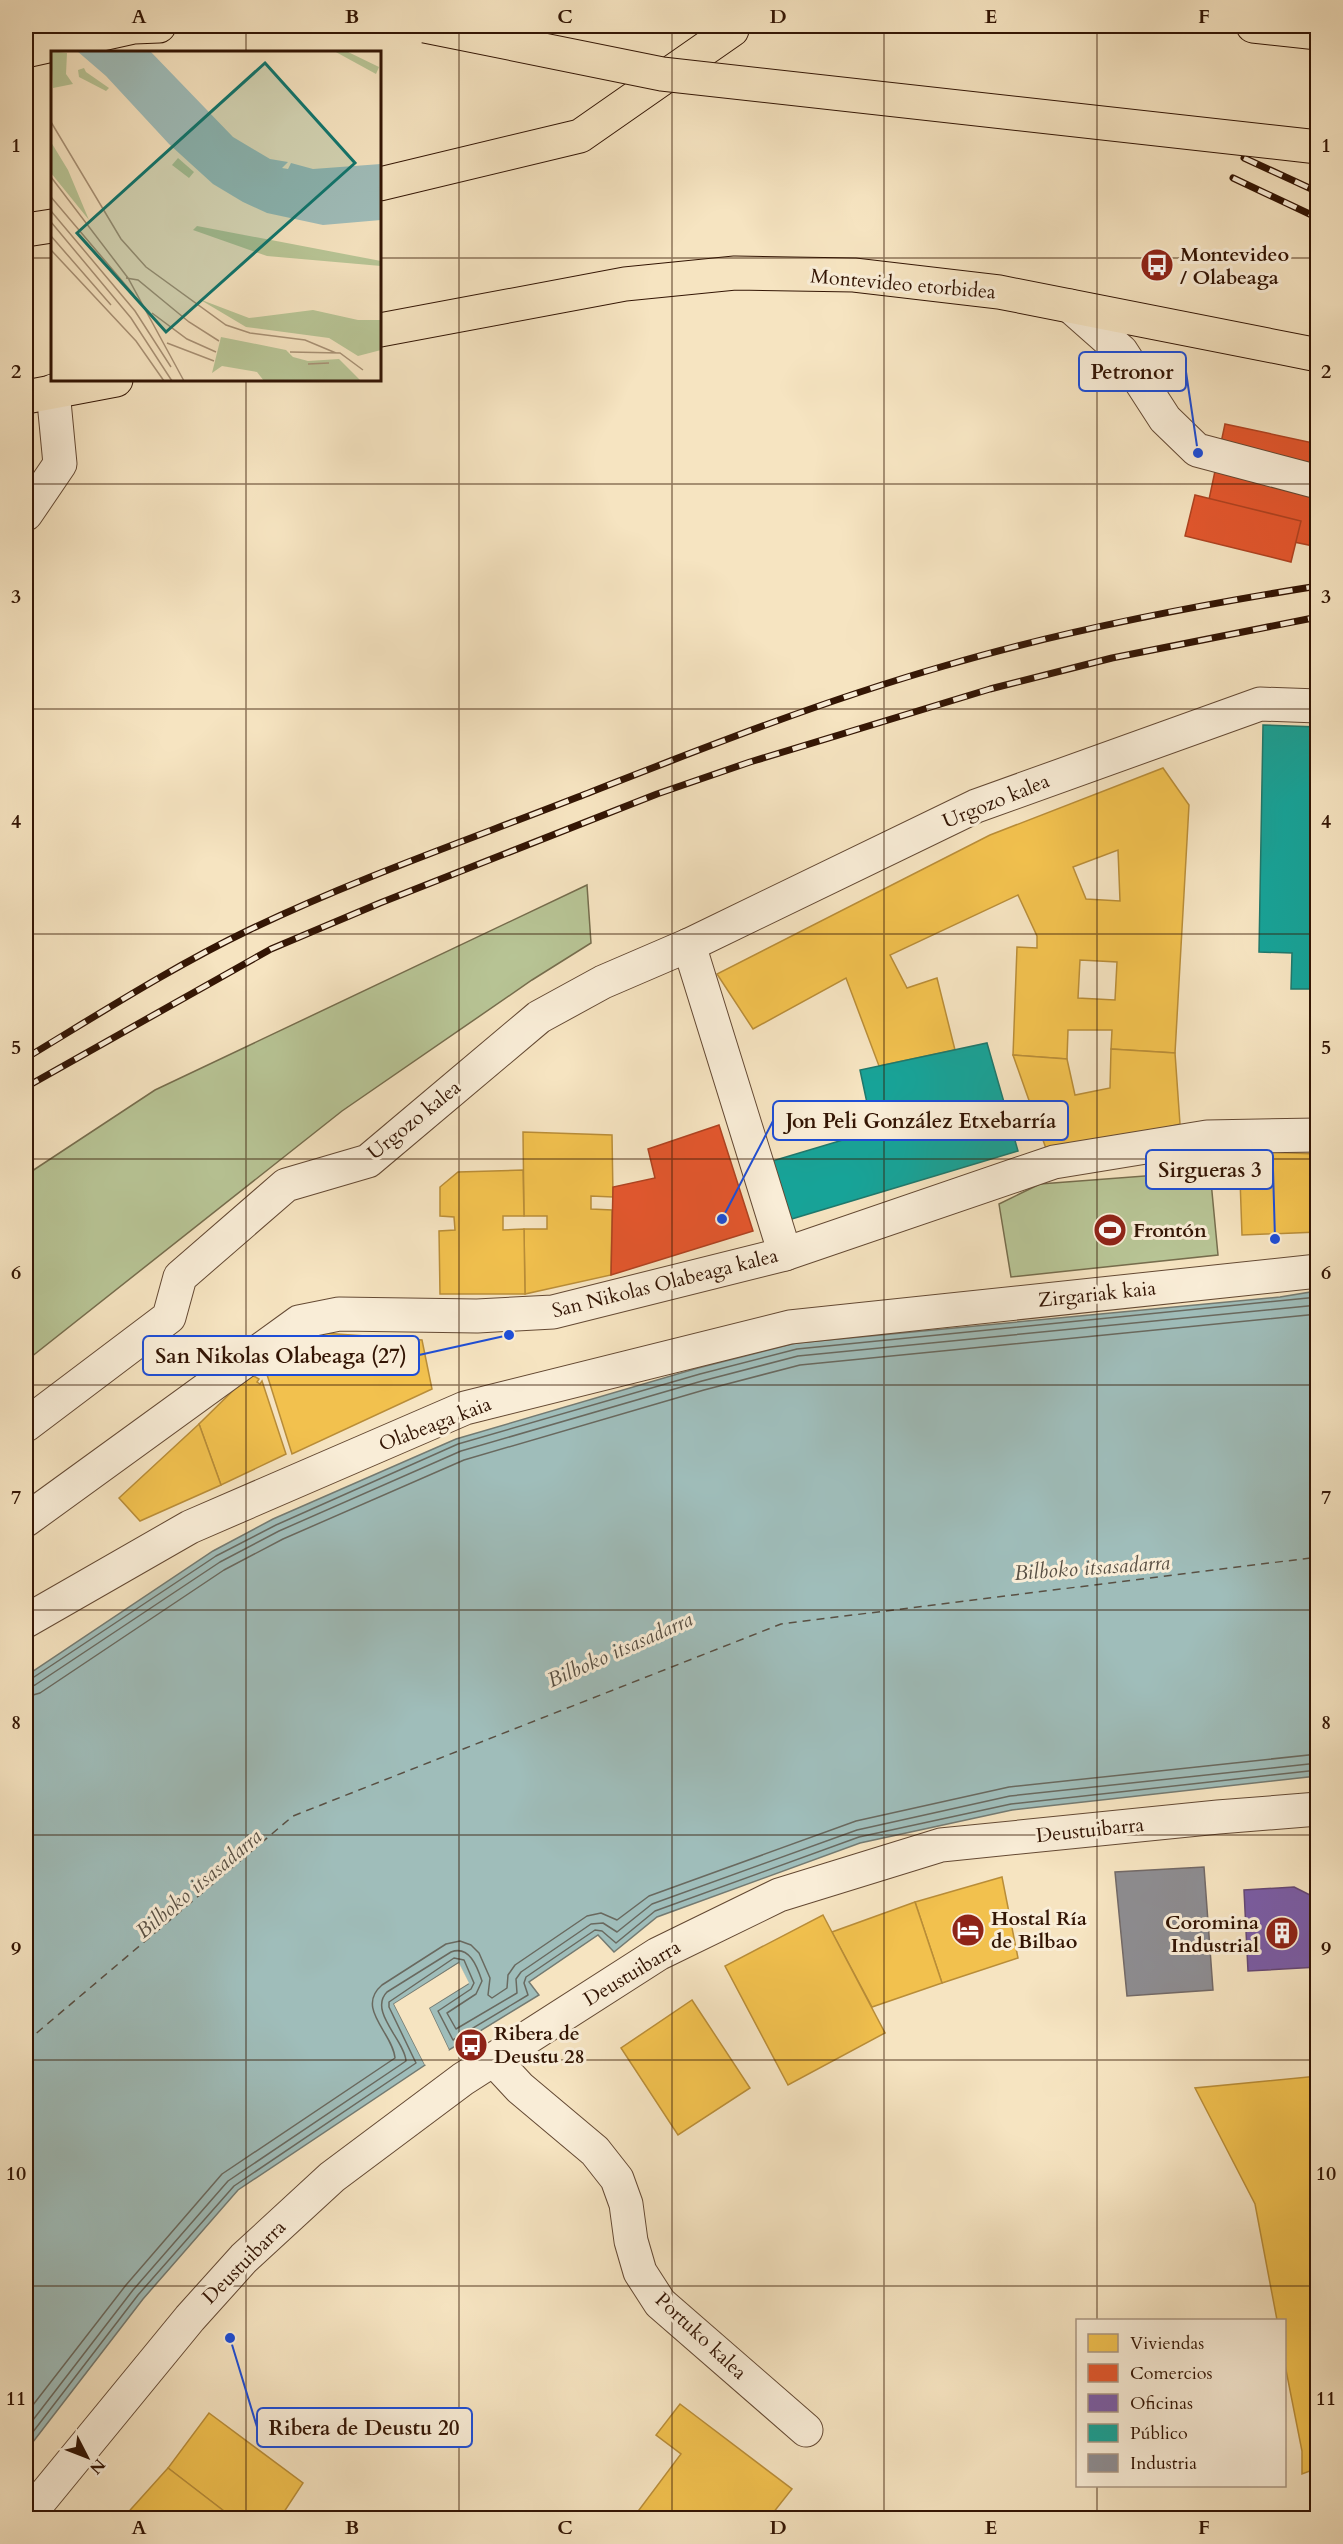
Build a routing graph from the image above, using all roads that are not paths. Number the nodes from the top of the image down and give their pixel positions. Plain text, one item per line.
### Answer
1 (159, 26) edge
2 (425, 26) edge
3 (1253, 26) edge
4 (732, 30) dead end
5 (1317, 33) edge
6 (26, 51) edge
7 (1317, 147) edge
8 (381, 184) edge
9 (51, 226) edge
10 (26, 230) edge
11 (1070, 306) junction
12 (381, 330) edge
13 (1317, 355) edge
14 (110, 381) edge
15 (39, 394) edge
16 (1317, 482) edge
17 (26, 514) edge
18 (1317, 706) edge
19 (689, 945) junction
20 (1317, 1135) edge
21 (785, 1254) junction
22 (1317, 1270) edge
23 (877, 1317) joint
24 (26, 1425) edge
25 (26, 1521) edge
26 (26, 1621) edge
27 (1317, 1809) edge
28 (494, 2060) junction
29 (806, 2430) dead end
30 (27, 2518) edge

1 - 6 main road
2 - 7 main road, bridge
3 - 5 main road
4 - 8 main road
9 - 10 main road
11 - 12 main road, Montevideo etorbidea
11 - 13 main road, Montevideo etorbidea
11 - 16 street
14 - 15 main road
15 - 17 street
18 - 19 street, Urgozo kalea
19 - 21 street
19 - 24 street, Urgozo kalea
20 - 21 street, San Nikolas Olabeaga kalea
21 - 25 street, San Nikolas Olabeaga kalea
22 - 23 street, Zirgariak kaia
23 - 26 street, Olabeaga kaia
27 - 28 street, Deustuibarra
28 - 29 street, Portuko kalea
28 - 30 street, Deustuibarra

